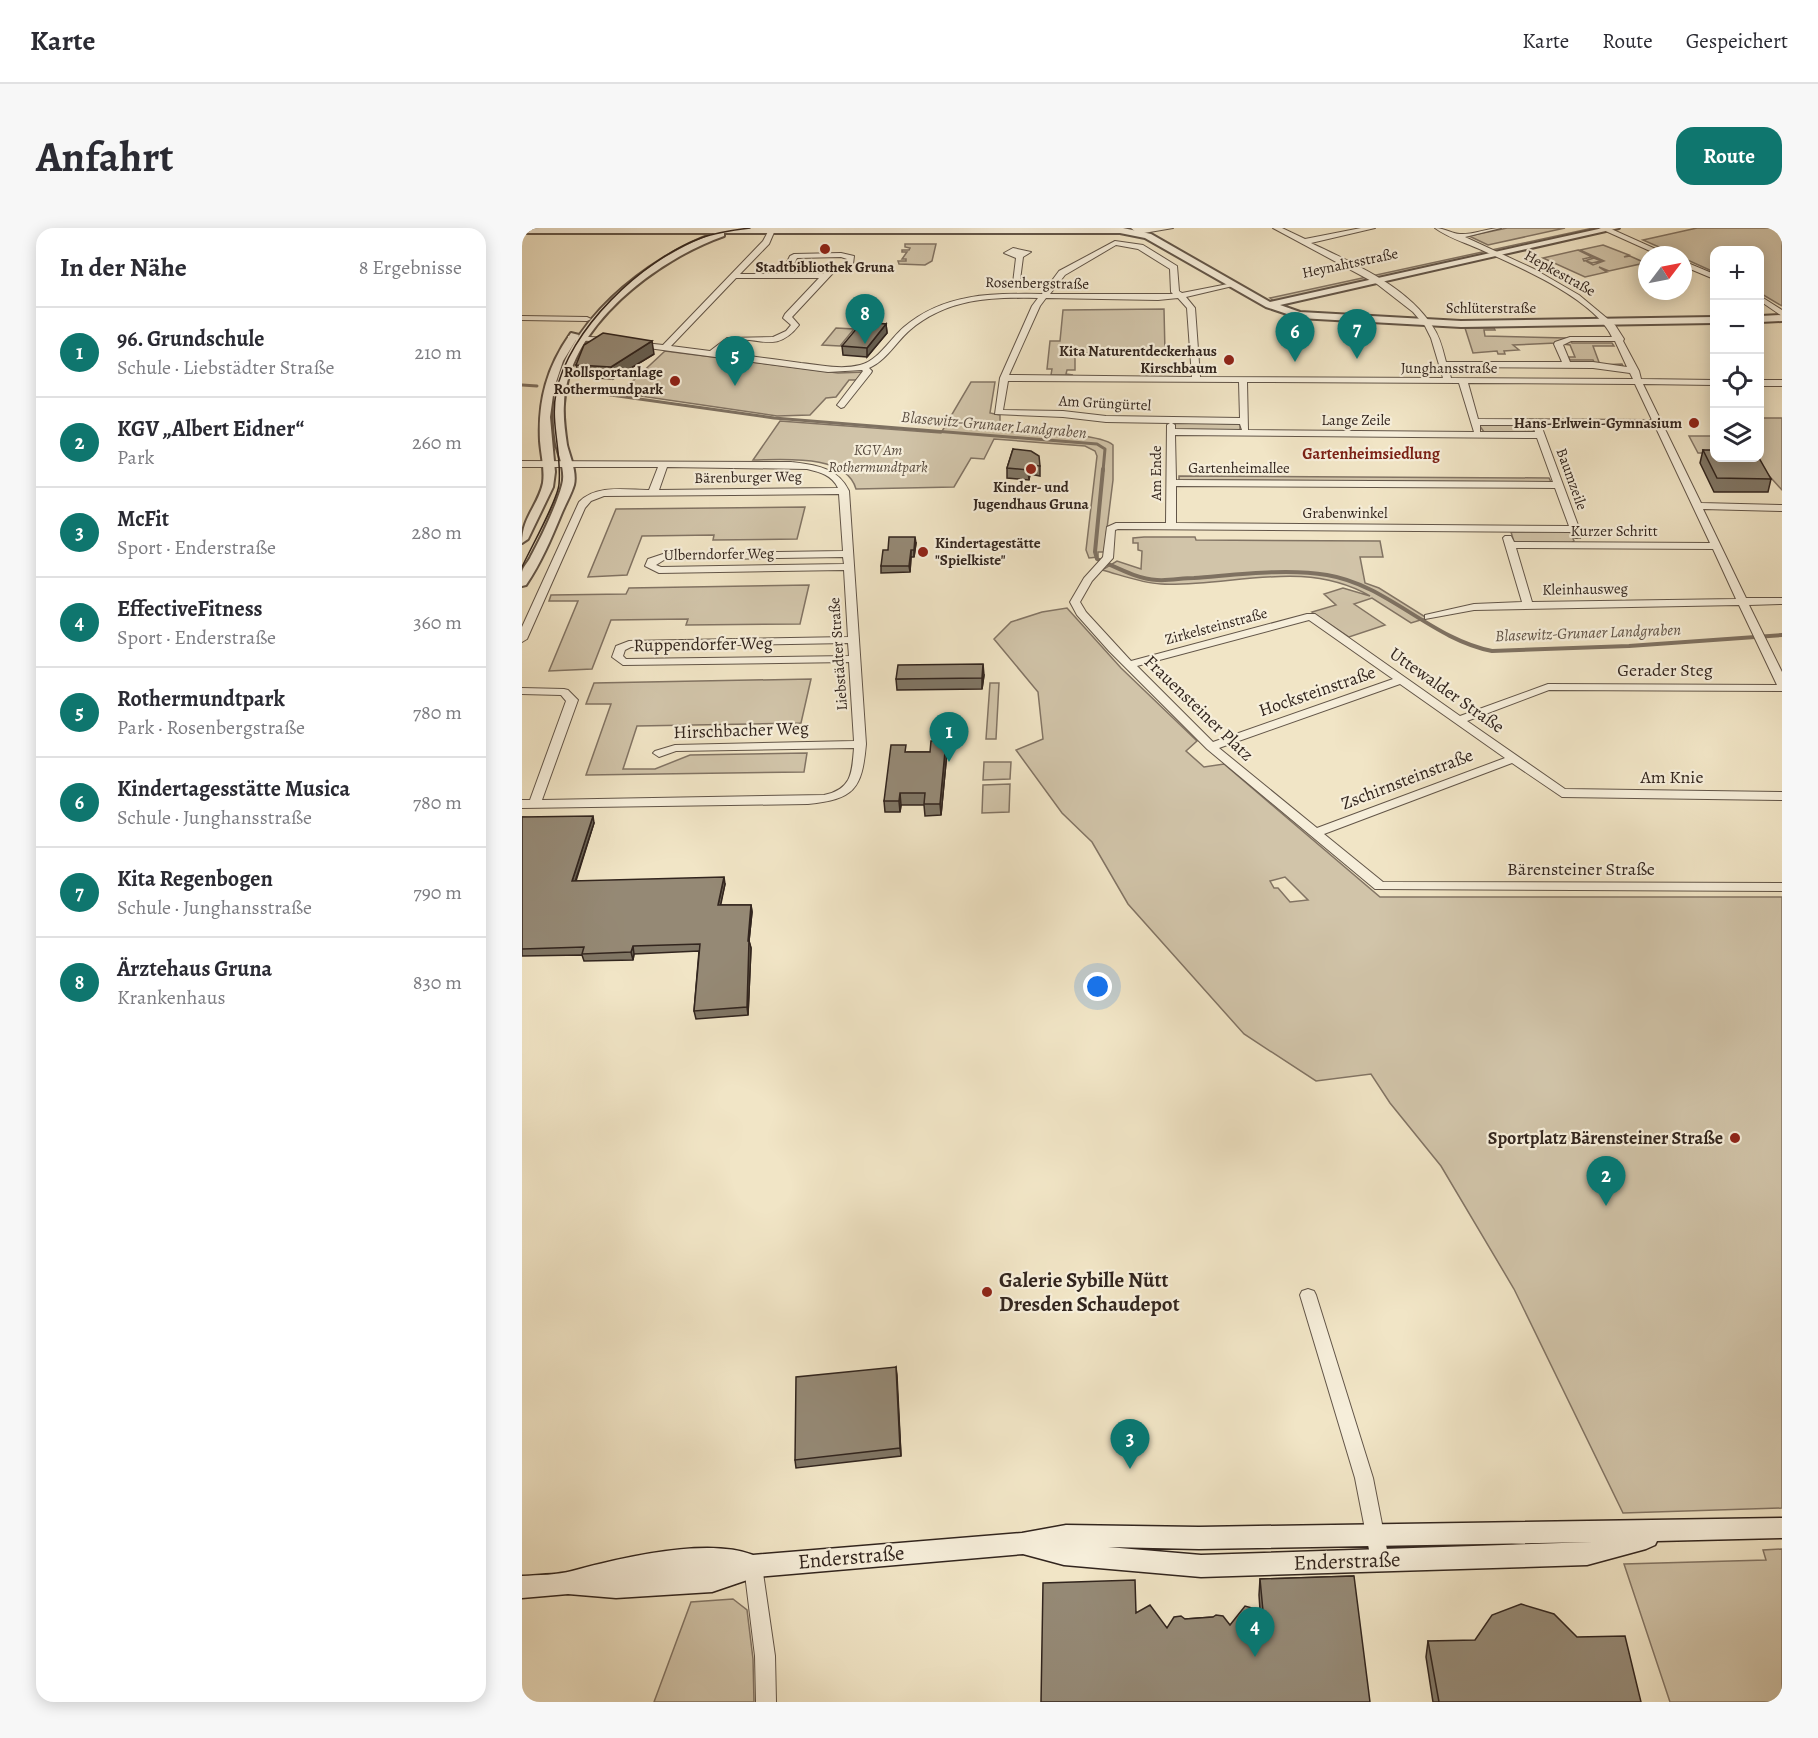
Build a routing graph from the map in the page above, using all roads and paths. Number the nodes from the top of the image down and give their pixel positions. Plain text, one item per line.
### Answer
1 (952, 228) edge
2 (1169, 228) edge
3 (1277, 228) edge
4 (1371, 228) edge
5 (1439, 228) edge
6 (1497, 228) edge
7 (1583, 228) edge
8 (581, 229) edge
9 (723, 229) edge
10 (771, 229) edge
11 (1608, 229) edge
12 (522, 230) edge
13 (1136, 230) edge
14 (746, 231) junction
15 (1457, 237) junction
16 (1303, 242) junction
17 (1645, 246) edge
18 (1484, 249) junction
19 (1494, 254) junction
20 (1020, 256) dead end
21 (1692, 267) edge
22 (1710, 275) edge
23 (734, 276) junction
24 (784, 276) junction
25 (826, 276) junction
26 (1370, 278) junction
27 (1233, 285) junction
28 (1045, 292) junction
29 (1180, 297) junction
30 (1257, 299) junction
31 (1762, 300) edge
32 (1269, 305) junction
33 (1782, 316) edge
34 (522, 318) edge
35 (1764, 318) edge
36 (587, 319) junction
37 (1710, 320) edge
38 (1608, 322) junction
39 (1427, 323) junction
40 (571, 338) junction
41 (584, 338) junction
42 (1620, 339) junction
43 (665, 348) junction
44 (712, 354) junction
45 (1442, 364) junction
46 (1567, 364) junction
47 (864, 368) junction
48 (1635, 371) junction
49 (1004, 378) junction
50 (1196, 380) junction
51 (1243, 380) junction
52 (1448, 382) junction
53 (1463, 382) junction
54 (1640, 382) junction
55 (1710, 382) edge
56 (1764, 382) edge
57 (1782, 383) edge
58 (841, 405) dead end
59 (1170, 420) junction
60 (1244, 421) junction
61 (1474, 422) junction
62 (1536, 422) junction
63 (1660, 423) junction
64 (1171, 432) junction
65 (1245, 433) junction
66 (1478, 434) junction
67 (1541, 435) junction
68 (522, 464) edge
69 (548, 464) junction
70 (567, 464) junction
71 (663, 465) junction
72 (1171, 478) junction
73 (1557, 480) junction
74 (844, 491) junction
75 (653, 493) junction
76 (1698, 506) junction
77 (1782, 508) edge
78 (1116, 526) joint
79 (1171, 527) junction
80 (1506, 529) junction
81 (1574, 529) junction
82 (522, 539) edge
83 (1510, 545) junction
84 (1580, 546) junction
85 (1717, 546) junction
86 (848, 554) junction
87 (849, 567) junction
88 (522, 582) edge
89 (1742, 601) junction
90 (1782, 601) edge
91 (1528, 604) junction
92 (1311, 616) joint
93 (1429, 617) dead end
94 (522, 639) edge
95 (854, 640) junction
96 (855, 659) junction
97 (1129, 665) junction
98 (1401, 680) junction
99 (1782, 686) edge
100 (522, 691) edge
101 (1458, 720) junction
102 (860, 744) junction
103 (1211, 747) junction
104 (659, 753) dead end
105 (1513, 759) junction
106 (1562, 793) joint
107 (1782, 796) edge
108 (528, 803) edge
109 (1315, 833) junction
110 (1380, 886) joint
111 (1782, 887) edge
112 (1308, 1295) dead end
113 (1782, 1528) edge
114 (1671, 1531) junction
115 (1375, 1535) junction
116 (1022, 1544) junction
117 (1380, 1560) junction
118 (753, 1566) junction
119 (522, 1587) edge
120 (766, 1702) edge

1 - 10 street
1 - 13 street
2 - 13 street
3 - 16 street
4 - 16 street
5 - 15 street, Hepkestraße
6 - 15 street
7 - 18 street, Heynahtsstraße
8 - 9 street
8 - 12 street
9 - 14 street
9 - 36 street
10 - 14 street
10 - 23 street
11 - 17 street
11 - 19 street, Heynahtsstraße
13 - 27 street, Schlüterstraße
14 - 41 street
15 - 18 street, Hepkestraße
16 - 26 street
18 - 19 street, Hepkestraße
18 - 26 street, Heynahtsstraße
19 - 26 street, Heynahtsstraße
19 - 38 street, Hepkestraße
20 - 28 street
21 - 22 street
23 - 24 street
23 - 43 street
24 - 25 street
24 - 25 street
25 - 44 street
26 - 30 street, Heynahtsstraße
26 - 32 street, Heynahtsstraße
26 - 39 street
27 - 29 street, Rosenbergstraße
27 - 30 street, Schlüterstraße
28 - 29 street, Rosenbergstraße
28 - 29 street
28 - 47 street, Rosenbergstraße
28 - 49 street
29 - 50 street
30 - 32 street, Schlüterstraße
31 - 33 street
32 - 39 street, Schlüterstraße
33 - 35 street
34 - 36 street
36 - 40 street
37 - 38 street, Schlüterstraße
38 - 39 street, Schlüterstraße
38 - 42 street, Hepkestraße
39 - 45 street
40 - 41 street
40 - 69 street
41 - 43 street
41 - 70 street
42 - 46 street
42 - 48 street, Hepkestraße
43 - 44 street
44 - 47 street
45 - 46 street, Junghansstraße
45 - 52 street
46 - 48 street, Junghansstraße
47 - 58 street, Rosenbergstraße
48 - 54 street, Hepkestraße
49 - 50 street, Junghansstraße
49 - 59 street, Am Grüngürtel
50 - 51 street, Junghansstraße
51 - 52 street, Junghansstraße
51 - 60 street
52 - 53 street, Junghansstraße
53 - 54 street, Junghansstraße
53 - 61 street
54 - 55 street, Junghansstraße
54 - 63 street, Hepkestraße
56 - 57 street
59 - 60 street, Am Grüngürtel
59 - 64 street, Am Ende
60 - 65 street
61 - 62 street
61 - 66 street
62 - 63 street
62 - 67 street, Baumzeile
63 - 76 street, Hepkestraße
64 - 65 street, Lange Zeile
64 - 72 street, Am Ende
65 - 66 street, Lange Zeile
66 - 67 street, Lange Zeile
67 - 73 street, Baumzeile
68 - 69 street
69 - 70 street
69 - 82 street
70 - 71 street
70 - 88 street
71 - 74 street
71 - 75 street
72 - 73 street, Gartenheimallee
72 - 79 street, Am Ende
73 - 81 street, Baumzeile
74 - 75 street, Bärenburger Weg
74 - 86 street, Liebstädter Straße
75 - 94 street, Bärenburger Weg
76 - 77 street
76 - 85 street, Hepkestraße
78 - 79 street, Grabenwinkel
78 - 97 street, Frauensteiner Platz
79 - 80 street, Grabenwinkel
80 - 81 street, Grabenwinkel
80 - 83 street
81 - 84 street, Baumzeile
83 - 84 street, Kurzer Schritt
83 - 91 street
84 - 85 street, Kurzer Schritt
85 - 89 street, Hepkestraße
86 - 87 street, Liebstädter Straße
86 - 87 street, Ulberndorfer Weg
87 - 95 street, Liebstädter Straße
89 - 90 street
89 - 91 street, Kleinhausweg
89 - 99 street, Hepkestraße
91 - 93 street, Kleinhausweg
92 - 97 street, Zirkelsteinstraße
92 - 98 street, Uttewalder Straße
95 - 96 street, Liebstädter Straße
95 - 96 street, Ruppendorfer Weg
96 - 102 street, Liebstädter Straße
97 - 103 street, Frauensteiner Platz
98 - 101 street, Uttewalder Straße
98 - 103 street, Hocksteinstraße
99 - 101 street, Gerader Steg
100 - 108 street
101 - 105 street, Uttewalder Straße
102 - 104 street, Hirschbacher Weg
102 - 108 street, Liebstädter Straße
103 - 109 street, Frauensteiner Platz
105 - 106 street, Uttewalder Straße
105 - 109 street, Zschirnsteinstraße
106 - 107 street, Am Knie
109 - 110 street, Frauensteiner Platz
110 - 111 street, Bärensteiner Straße
112 - 115 street, Enderstraße
113 - 114 main road, Enderstraße
114 - 115 main road, Enderstraße
114 - 117 main road, Enderstraße
115 - 116 main road, Enderstraße
115 - 117 street
116 - 117 main road, Enderstraße
116 - 118 main road, Enderstraße
118 - 119 main road, Enderstraße
118 - 120 street

